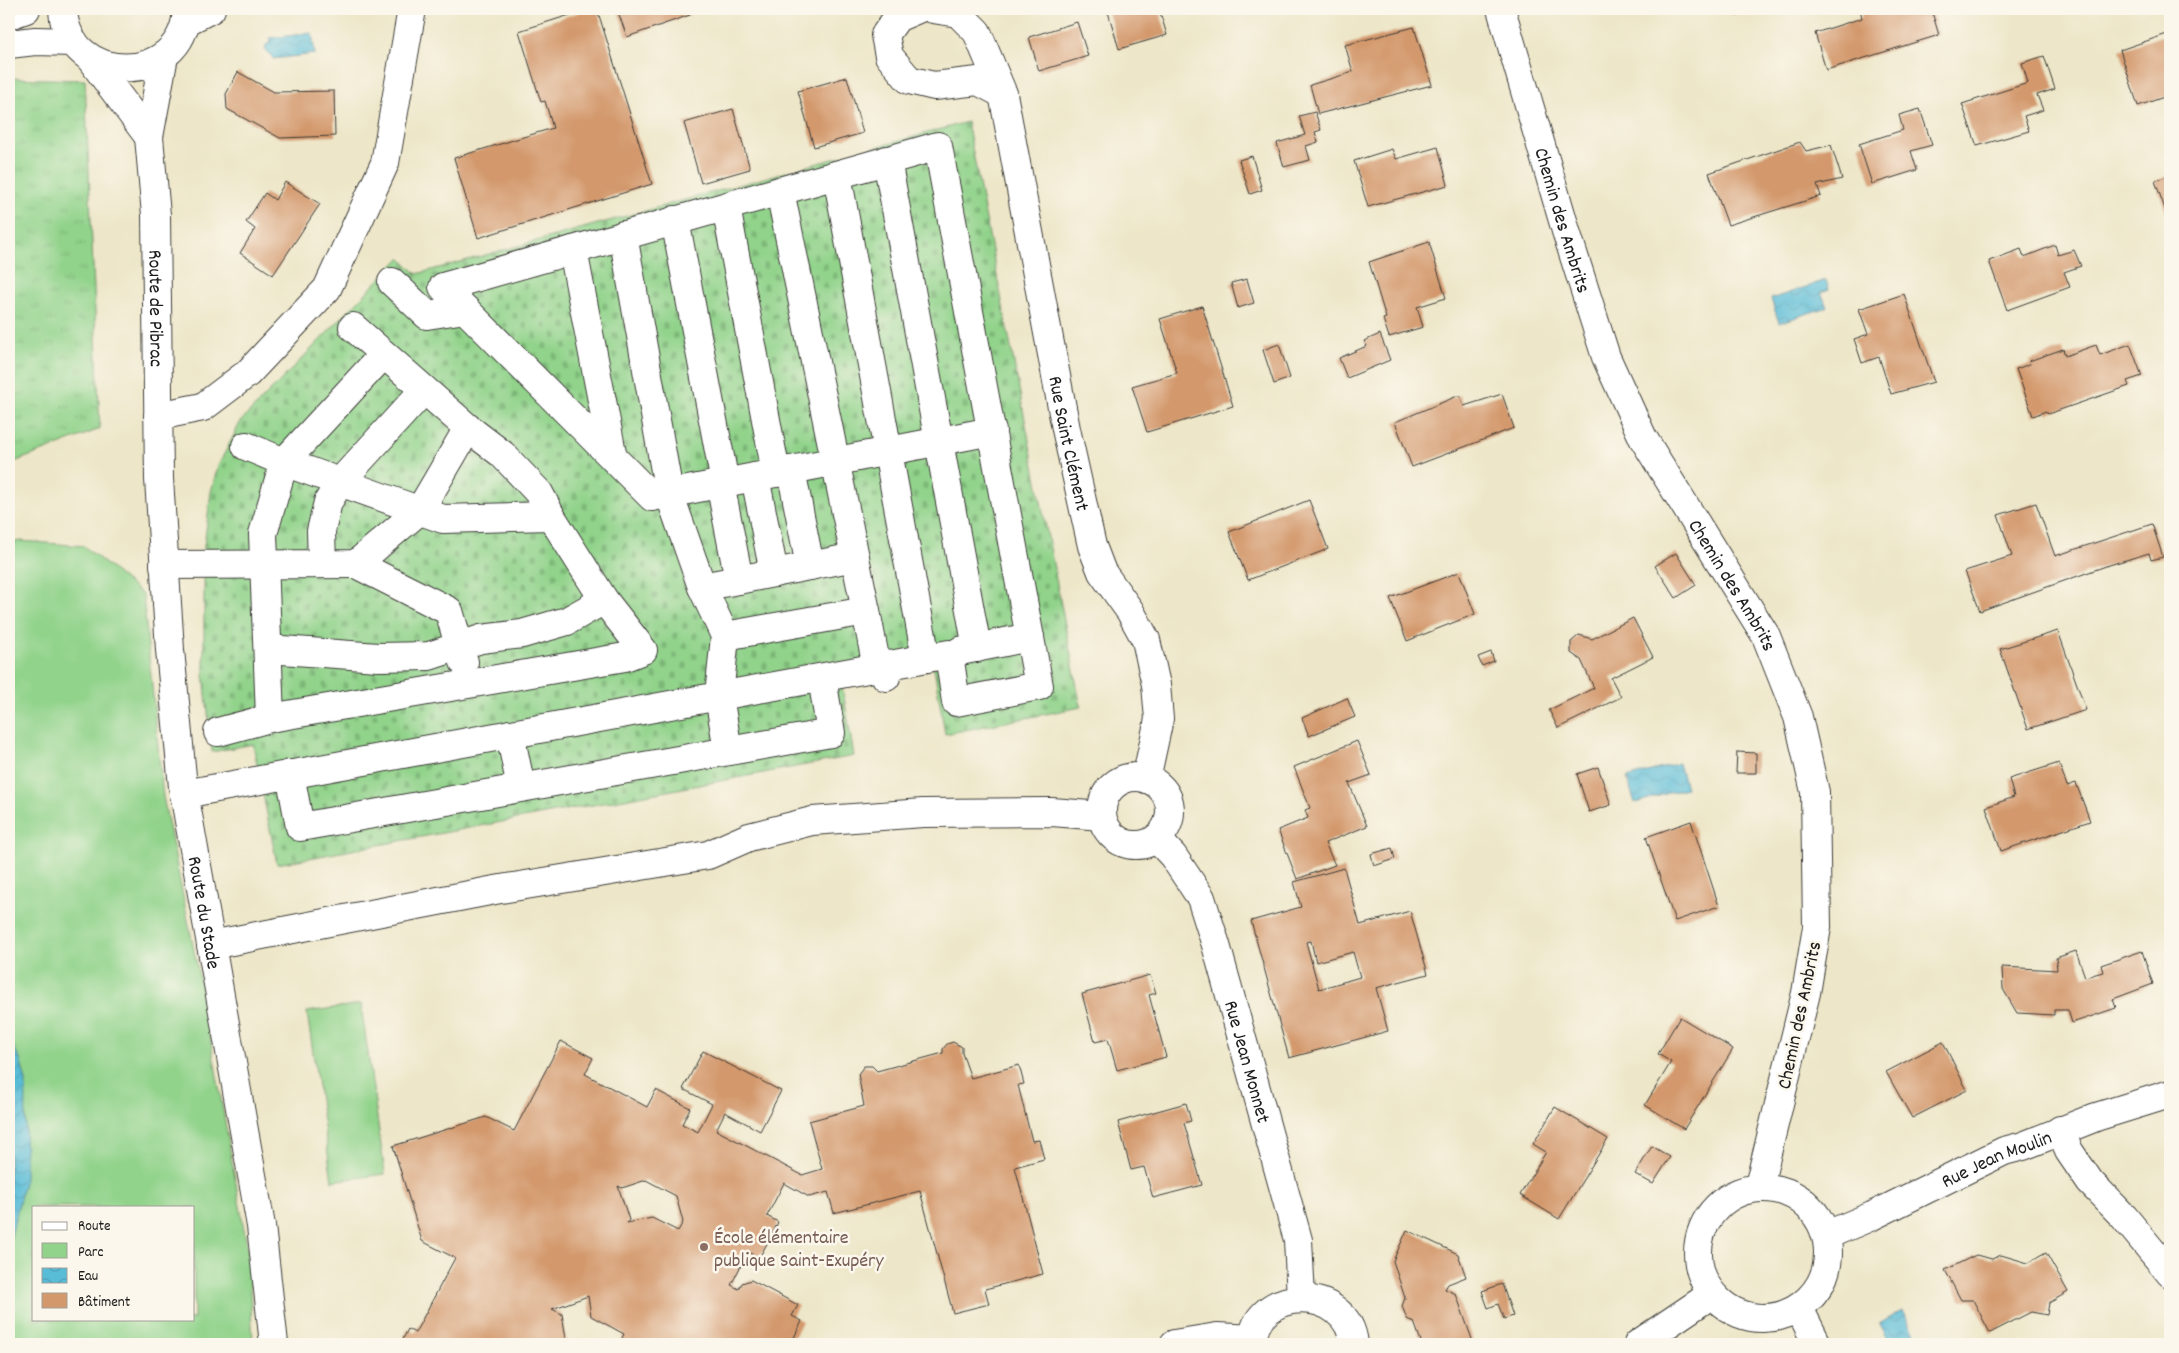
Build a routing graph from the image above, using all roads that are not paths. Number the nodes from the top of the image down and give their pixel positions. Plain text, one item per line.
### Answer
1 (26, 9) edge
2 (63, 9) edge
3 (211, 9) edge
4 (412, 9) edge
5 (918, 9) edge
6 (933, 9) edge
7 (1501, 9) edge
8 (9, 15) edge
9 (187, 15) edge
10 (9, 44) edge
11 (82, 50) junction
12 (164, 56) junction
13 (1003, 94) junction
14 (149, 137) junction
15 (887, 160) junction
16 (837, 175) junction
17 (780, 191) junction
18 (726, 206) junction
19 (675, 220) junction
20 (623, 235) junction
21 (573, 250) junction
22 (392, 282) dead end
23 (466, 309) junction
24 (353, 327) dead end
25 (383, 356) junction
26 (424, 390) junction
27 (158, 416) junction
28 (468, 428) junction
29 (992, 431) junction
30 (939, 441) junction
31 (246, 446) dead end
32 (888, 451) junction
33 (613, 458) junction
34 (835, 461) junction
35 (284, 462) junction
36 (774, 473) junction
37 (159, 479) joint
38 (340, 482) junction
39 (723, 483) junction
40 (669, 493) junction
41 (420, 510) junction
42 (551, 516) junction
43 (855, 557) junction
44 (264, 564) junction
45 (322, 564) junction
46 (356, 564) junction
47 (164, 565) junction
48 (810, 566) junction
49 (774, 573) junction
50 (739, 580) junction
51 (702, 587) junction
52 (604, 600) junction
53 (866, 611) junction
54 (725, 636) junction
55 (1030, 637) junction
56 (460, 646) junction
57 (978, 648) junction
58 (268, 649) junction
59 (938, 656) junction
60 (882, 670) junction
61 (822, 678) junction
62 (470, 683) junction
63 (719, 696) junction
64 (270, 718) junction
65 (218, 732) dead end
66 (510, 734) junction
67 (728, 751) junction
68 (290, 774) junction
69 (1146, 779) junction
70 (521, 787) junction
71 (184, 794) junction
72 (1102, 816) junction
73 (1157, 839) junction
74 (210, 945) junction
75 (2170, 1094) edge
76 (2060, 1130) junction
77 (1759, 1186) junction
78 (1827, 1235) junction
79 (2170, 1273) edge
80 (1712, 1294) junction
81 (1301, 1298) junction
82 (1799, 1308) junction
83 (1253, 1341) edge
84 (274, 1344) edge
85 (1174, 1344) edge
86 (1354, 1344) edge
87 (1638, 1344) edge
88 (1817, 1344) edge

1 - 8 street
2 - 11 street
3 - 9 street
4 - 27 street
5 - 13 street
6 - 13 street, Rue Saint Clément
7 - 77 street, Chemin des Ambrits
9 - 12 street
10 - 11 street
11 - 12 street
11 - 14 street
12 - 14 street, Route de Pibrac
13 - 69 street, Rue Saint Clément
14 - 27 street, Route de Pibrac
15 - 16 street
15 - 29 street
15 - 30 street
16 - 17 street
16 - 32 street
17 - 18 street
17 - 34 street
18 - 19 street
18 - 36 street
19 - 20 street
19 - 39 street
20 - 21 street
20 - 40 street
21 - 23 street
21 - 33 street
22 - 23 street
23 - 33 street
24 - 25 street
25 - 26 street
25 - 35 street
26 - 28 street
26 - 38 street
27 - 37 street, Route de Pibrac
28 - 41 street
28 - 42 street
29 - 30 street
29 - 55 street
30 - 32 street
30 - 57 street
31 - 35 street
32 - 34 street
32 - 59 street
33 - 40 street
34 - 36 street
34 - 43 street
35 - 38 street
35 - 44 street
36 - 39 street
36 - 48 street
36 - 49 street
37 - 47 street, Route du Stade
38 - 41 street
38 - 45 street
39 - 40 street
39 - 50 street
40 - 51 street
41 - 42 street
41 - 46 street
42 - 52 street
43 - 48 street
43 - 53 street
44 - 45 street
44 - 47 street
44 - 58 street
45 - 46 street
46 - 56 street
47 - 71 street, Route du Stade
48 - 49 street
49 - 50 street
50 - 51 street
51 - 54 street
52 - 56 street
52 - 62 street
53 - 54 street
53 - 60 street
54 - 63 street
55 - 57 street
55 - 59 street
56 - 58 street
56 - 62 street
57 - 59 street
58 - 64 street
59 - 60 street
60 - 61 street
61 - 63 street
61 - 67 street
62 - 64 street
63 - 66 street
63 - 67 street
64 - 65 street
66 - 68 street
66 - 70 street
67 - 70 street
68 - 70 street
68 - 71 street
69 - 72 street
69 - 73 street
71 - 74 street, Route du Stade
72 - 73 street
72 - 74 street
73 - 81 street, Rue Jean Monnet
74 - 84 street, Route du Stade
75 - 76 street, Rue Jean Moulin
76 - 78 street, Rue Jean Moulin
76 - 79 street
77 - 78 street
77 - 80 street
78 - 82 street
80 - 82 street
80 - 87 street
81 - 83 street
81 - 86 street
82 - 88 street
83 - 85 street

